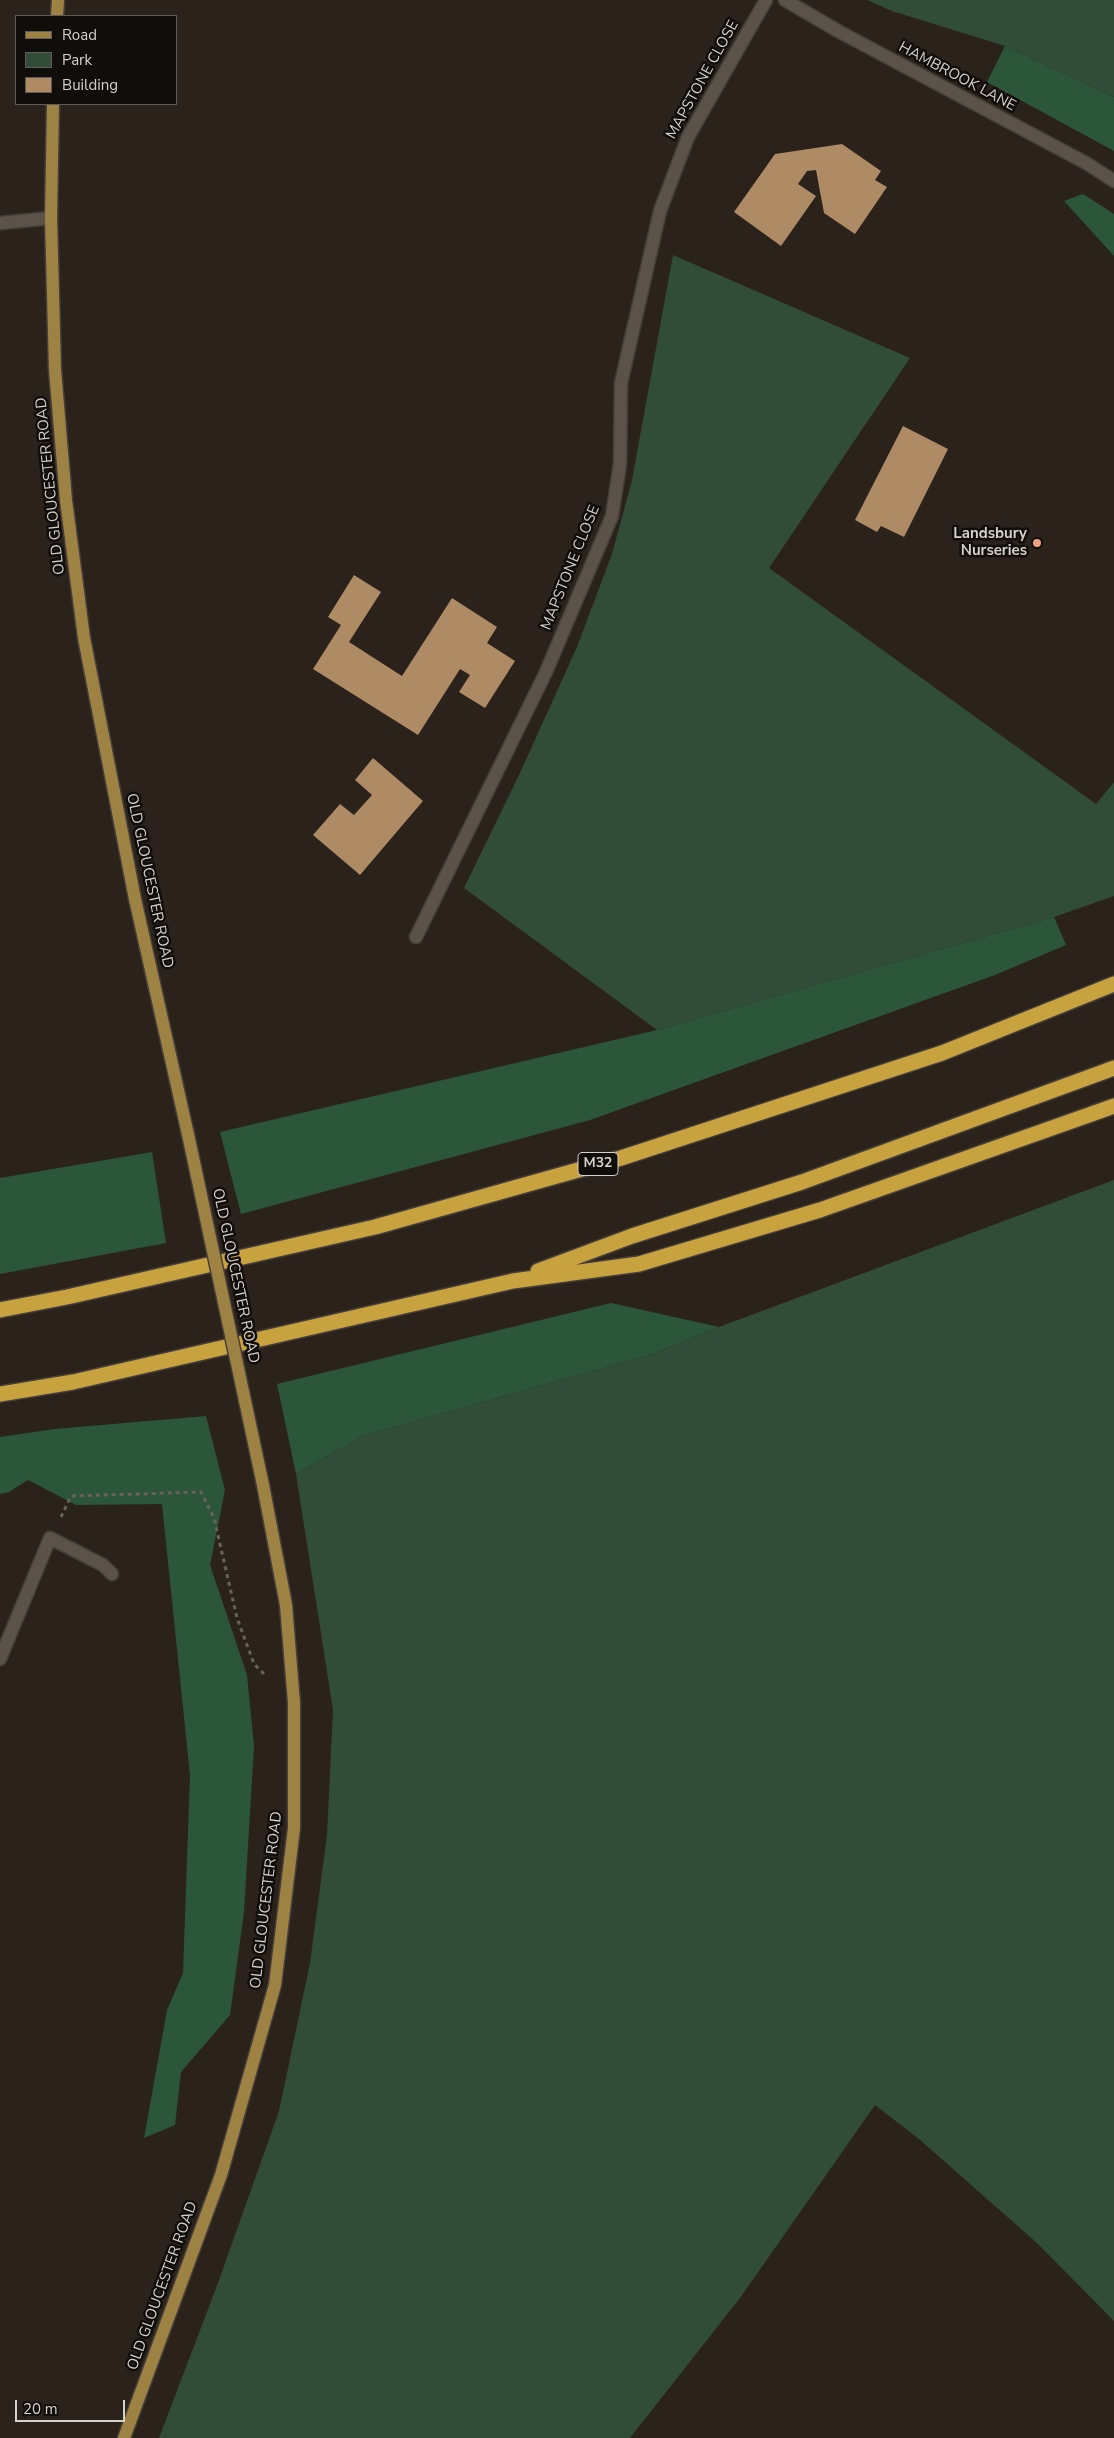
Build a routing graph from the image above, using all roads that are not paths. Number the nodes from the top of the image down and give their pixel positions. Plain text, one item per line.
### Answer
1 (58, 0) edge
2 (766, 0) edge
3 (785, 0) edge
4 (57, 15) edge
5 (53, 105) edge
6 (1114, 181) edge
7 (51, 218) junction
8 (0, 223) edge
9 (416, 937) dead end
10 (1114, 984) edge
11 (1114, 1068) edge
12 (1114, 1106) edge
13 (513, 1281) junction
14 (0, 1310) edge
15 (0, 1394) edge
16 (112, 1574) dead end
17 (0, 1659) edge
18 (124, 2438) edge

1 - 4 main road
2 - 9 street, MAPSTONE CLOSE
3 - 6 street, HAMBROOK LANE
5 - 7 main road, OLD GLOUCESTER ROAD
7 - 8 street
7 - 18 main road, OLD GLOUCESTER ROAD, bridge
10 - 14 highway, M32
11 - 13 highway
12 - 13 highway
13 - 15 highway
16 - 17 street

